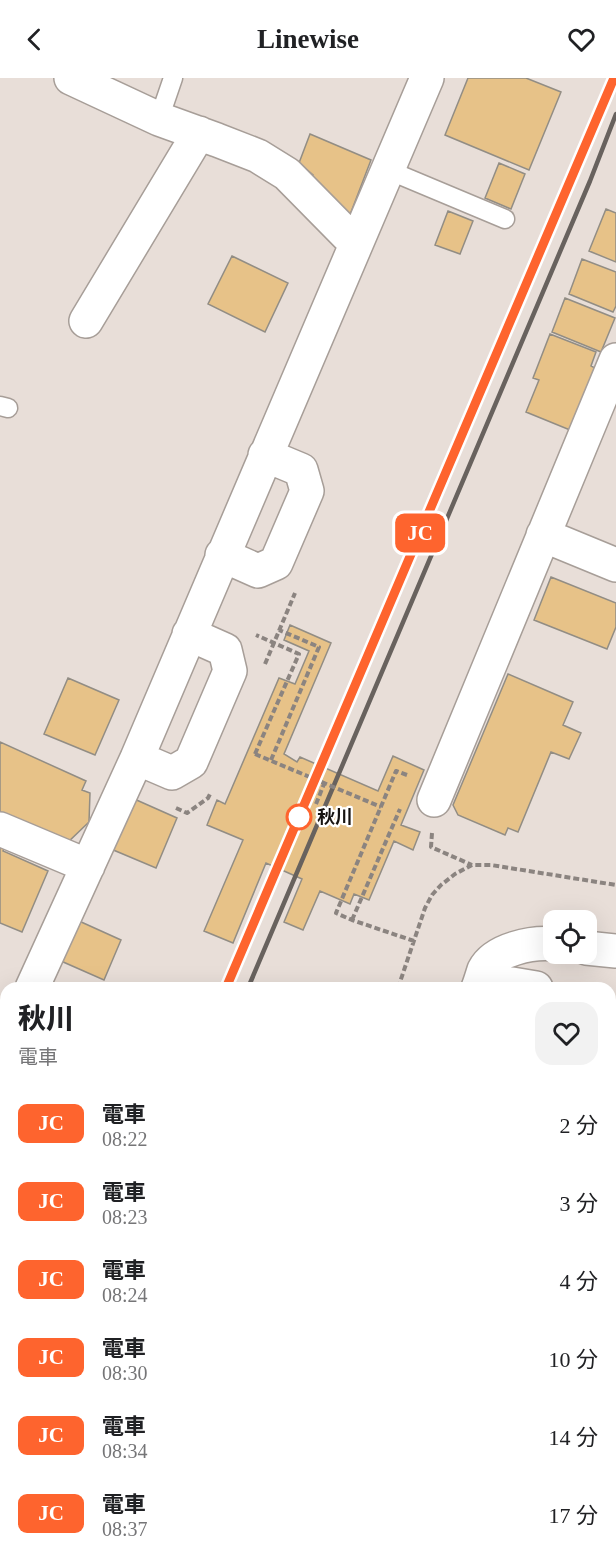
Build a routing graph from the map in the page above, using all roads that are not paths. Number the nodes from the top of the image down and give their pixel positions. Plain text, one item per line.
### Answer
1 (70, 78) edge
2 (173, 78) edge
3 (427, 78) edge
4 (159, 119) junction
5 (199, 133) junction
6 (388, 170) junction
7 (505, 219) dead end
8 (355, 243) junction
9 (86, 321) dead end
10 (616, 360) edge
11 (265, 455) junction
12 (543, 536) junction
13 (222, 555) junction
14 (616, 565) edge
15 (189, 634) junction
16 (137, 758) junction
17 (417, 793) road end
18 (0, 829) edge
19 (88, 866) junction
20 (543, 945) edge
21 (597, 949) edge
22 (616, 951) edge
23 (35, 982) edge
24 (480, 982) edge

1 - 4 street
2 - 4 lane
3 - 6 street
4 - 5 street
5 - 8 street
5 - 9 street
6 - 7 lane
6 - 8 street
8 - 11 street
10 - 12 street
11 - 13 street
11 - 13 street
12 - 14 street
12 - 17 street
13 - 15 street
15 - 16 street
15 - 16 street
16 - 19 street
18 - 19 street
19 - 23 street
20 - 24 street
21 - 22 street

